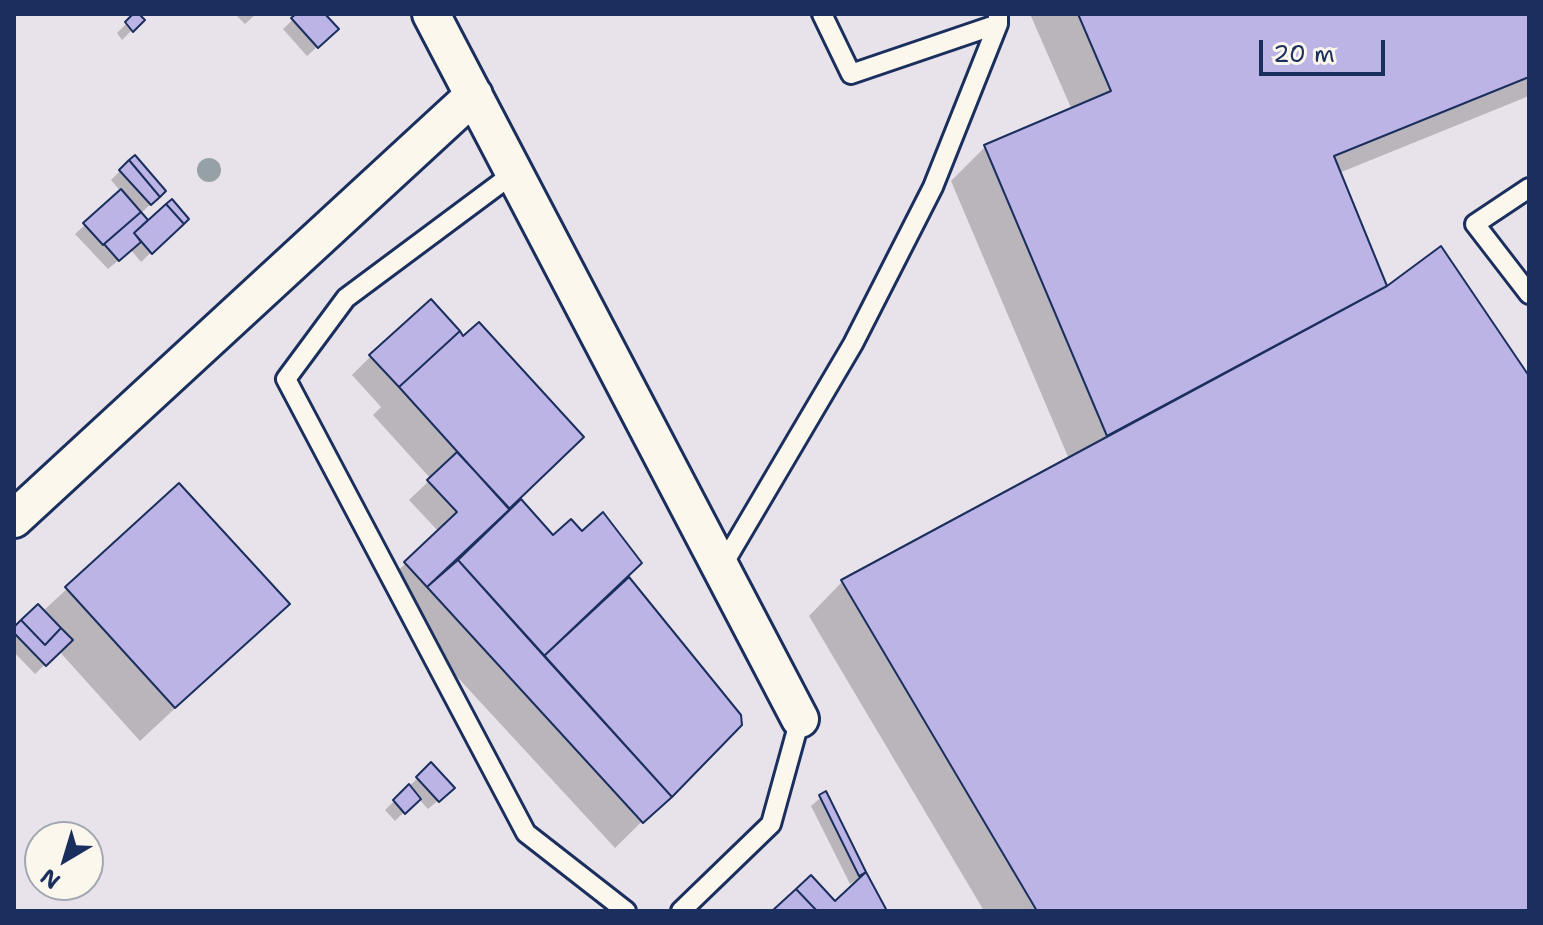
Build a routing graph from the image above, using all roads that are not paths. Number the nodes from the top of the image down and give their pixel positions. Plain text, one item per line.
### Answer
1 (431, 14) edge
2 (822, 14) edge
3 (998, 19) edge
4 (474, 95) junction
5 (514, 173) junction
6 (1529, 188) edge
7 (1529, 294) edge
8 (14, 519) edge
9 (721, 568) junction
10 (800, 719) joint
11 (626, 911) edge
12 (681, 911) edge

1 - 4 street
2 - 3 lane
3 - 9 lane
4 - 5 street
4 - 8 street
5 - 9 street
5 - 11 lane
6 - 7 lane
9 - 10 street
10 - 12 lane

